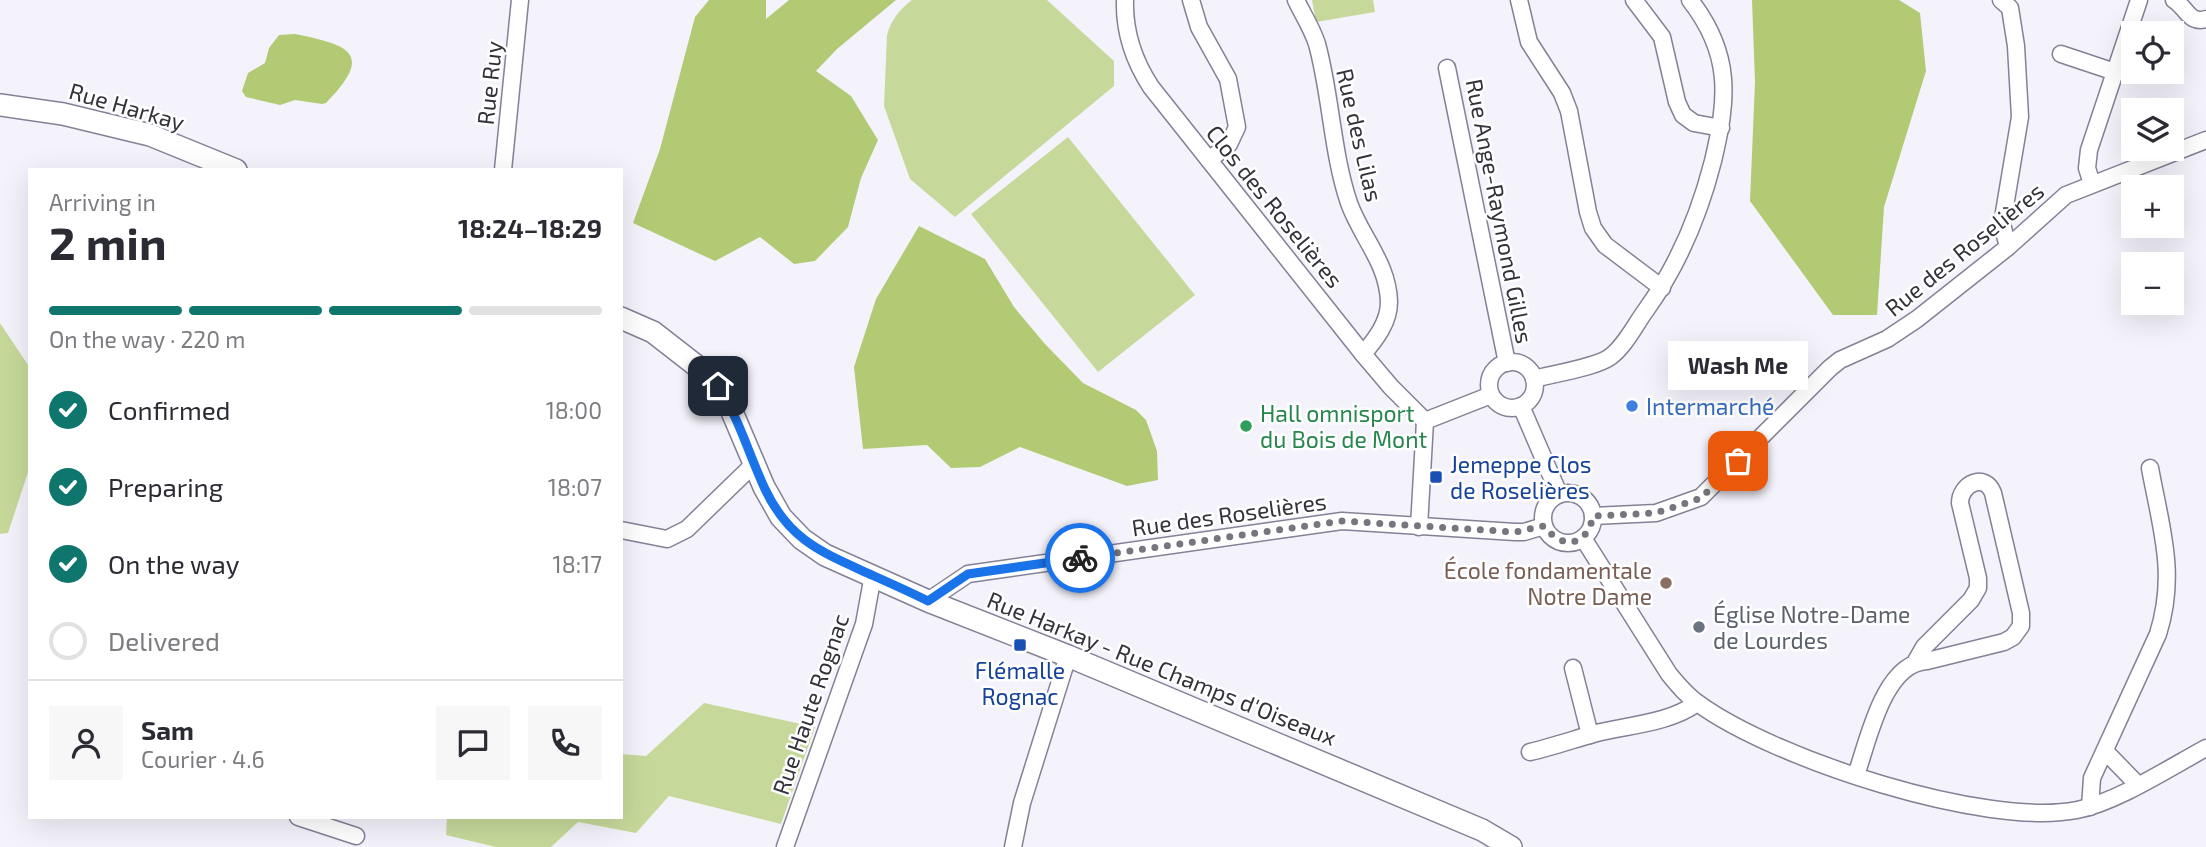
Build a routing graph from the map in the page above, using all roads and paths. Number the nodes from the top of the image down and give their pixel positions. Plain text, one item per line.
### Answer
1 (520, 0) edge
2 (1125, 0) edge
3 (1191, 0) edge
4 (1296, 0) edge
5 (1519, 0) edge
6 (1634, 0) edge
7 (1690, 0) edge
8 (2001, 0) edge
9 (2139, 0) edge
10 (2174, 0) edge
11 (2206, 19) edge
12 (2061, 54) dead end
13 (1447, 68) dead end
14 (2115, 72) junction
15 (0, 105) edge
16 (1721, 128) junction
17 (2206, 140) edge
18 (1209, 160) junction
19 (231, 168) edge
20 (503, 168) edge
21 (2092, 184) junction
22 (2008, 247) junction
23 (1662, 288) junction
24 (623, 319) edge
25 (1363, 354) junction
26 (1507, 363) junction
27 (1534, 379) junction
28 (1491, 395) junction
29 (1521, 406) junction
30 (1426, 421) junction
31 (754, 464) junction
32 (2150, 468) dead end
33 (1559, 494) junction
34 (1593, 516) junction
35 (1544, 526) junction
36 (1419, 527) junction
37 (623, 530) edge
38 (1583, 538) junction
39 (873, 575) junction
40 (928, 601) junction
41 (1068, 656) junction
42 (1916, 661) junction
43 (1573, 668) dead end
44 (1697, 702) junction
45 (1590, 735) junction
46 (2206, 748) edge
47 (2105, 751) junction
48 (1530, 752) dead end
49 (1856, 775) junction
50 (2137, 784) junction
51 (2090, 807) junction
52 (304, 819) edge
53 (356, 836) dead end
54 (785, 847) edge
55 (1013, 847) edge
56 (1511, 847) edge

1 - 20 street, Rue Ruy
2 - 18 street, Clos des Roselières
3 - 18 street
4 - 25 street, Rue des Lilas
5 - 23 street
6 - 16 street
7 - 16 street
8 - 22 street
9 - 14 street
10 - 11 street
12 - 14 street
13 - 26 street, Rue Ange-Raymond Gilles
14 - 21 street
15 - 19 street, Rue Harkay
16 - 23 street
17 - 21 street, Rue des Roselières
18 - 25 street, Clos des Roselières
21 - 22 street, Rue des Roselières
22 - 34 street, Rue des Roselières
23 - 27 street
24 - 31 street, Rue Harkay - Rue Champs d'Oiseaux
25 - 30 street, Clos des Roselières
26 - 27 street
26 - 28 street
27 - 29 street
28 - 29 street
28 - 30 street
29 - 33 street
30 - 36 street
31 - 37 street
31 - 39 street, Rue Harkay - Rue Champs d'Oiseaux
32 - 47 street
33 - 34 street
33 - 35 street
34 - 38 street
35 - 36 street, Rue des Roselières
35 - 38 street
36 - 40 street, Rue des Roselières
38 - 44 street
39 - 40 street, Rue Harkay - Rue Champs d'Oiseaux
39 - 54 street, Rue Haute Rognac
40 - 41 street, Rue Harkay - Rue Champs d'Oiseaux
41 - 55 street
41 - 56 street, Rue Harkay - Rue Champs d'Oiseaux
42 - 42 street
42 - 49 street
43 - 45 street
44 - 45 street
44 - 49 street
45 - 48 street
46 - 50 street
47 - 50 street
47 - 51 street
49 - 51 street
50 - 51 street
52 - 53 street

